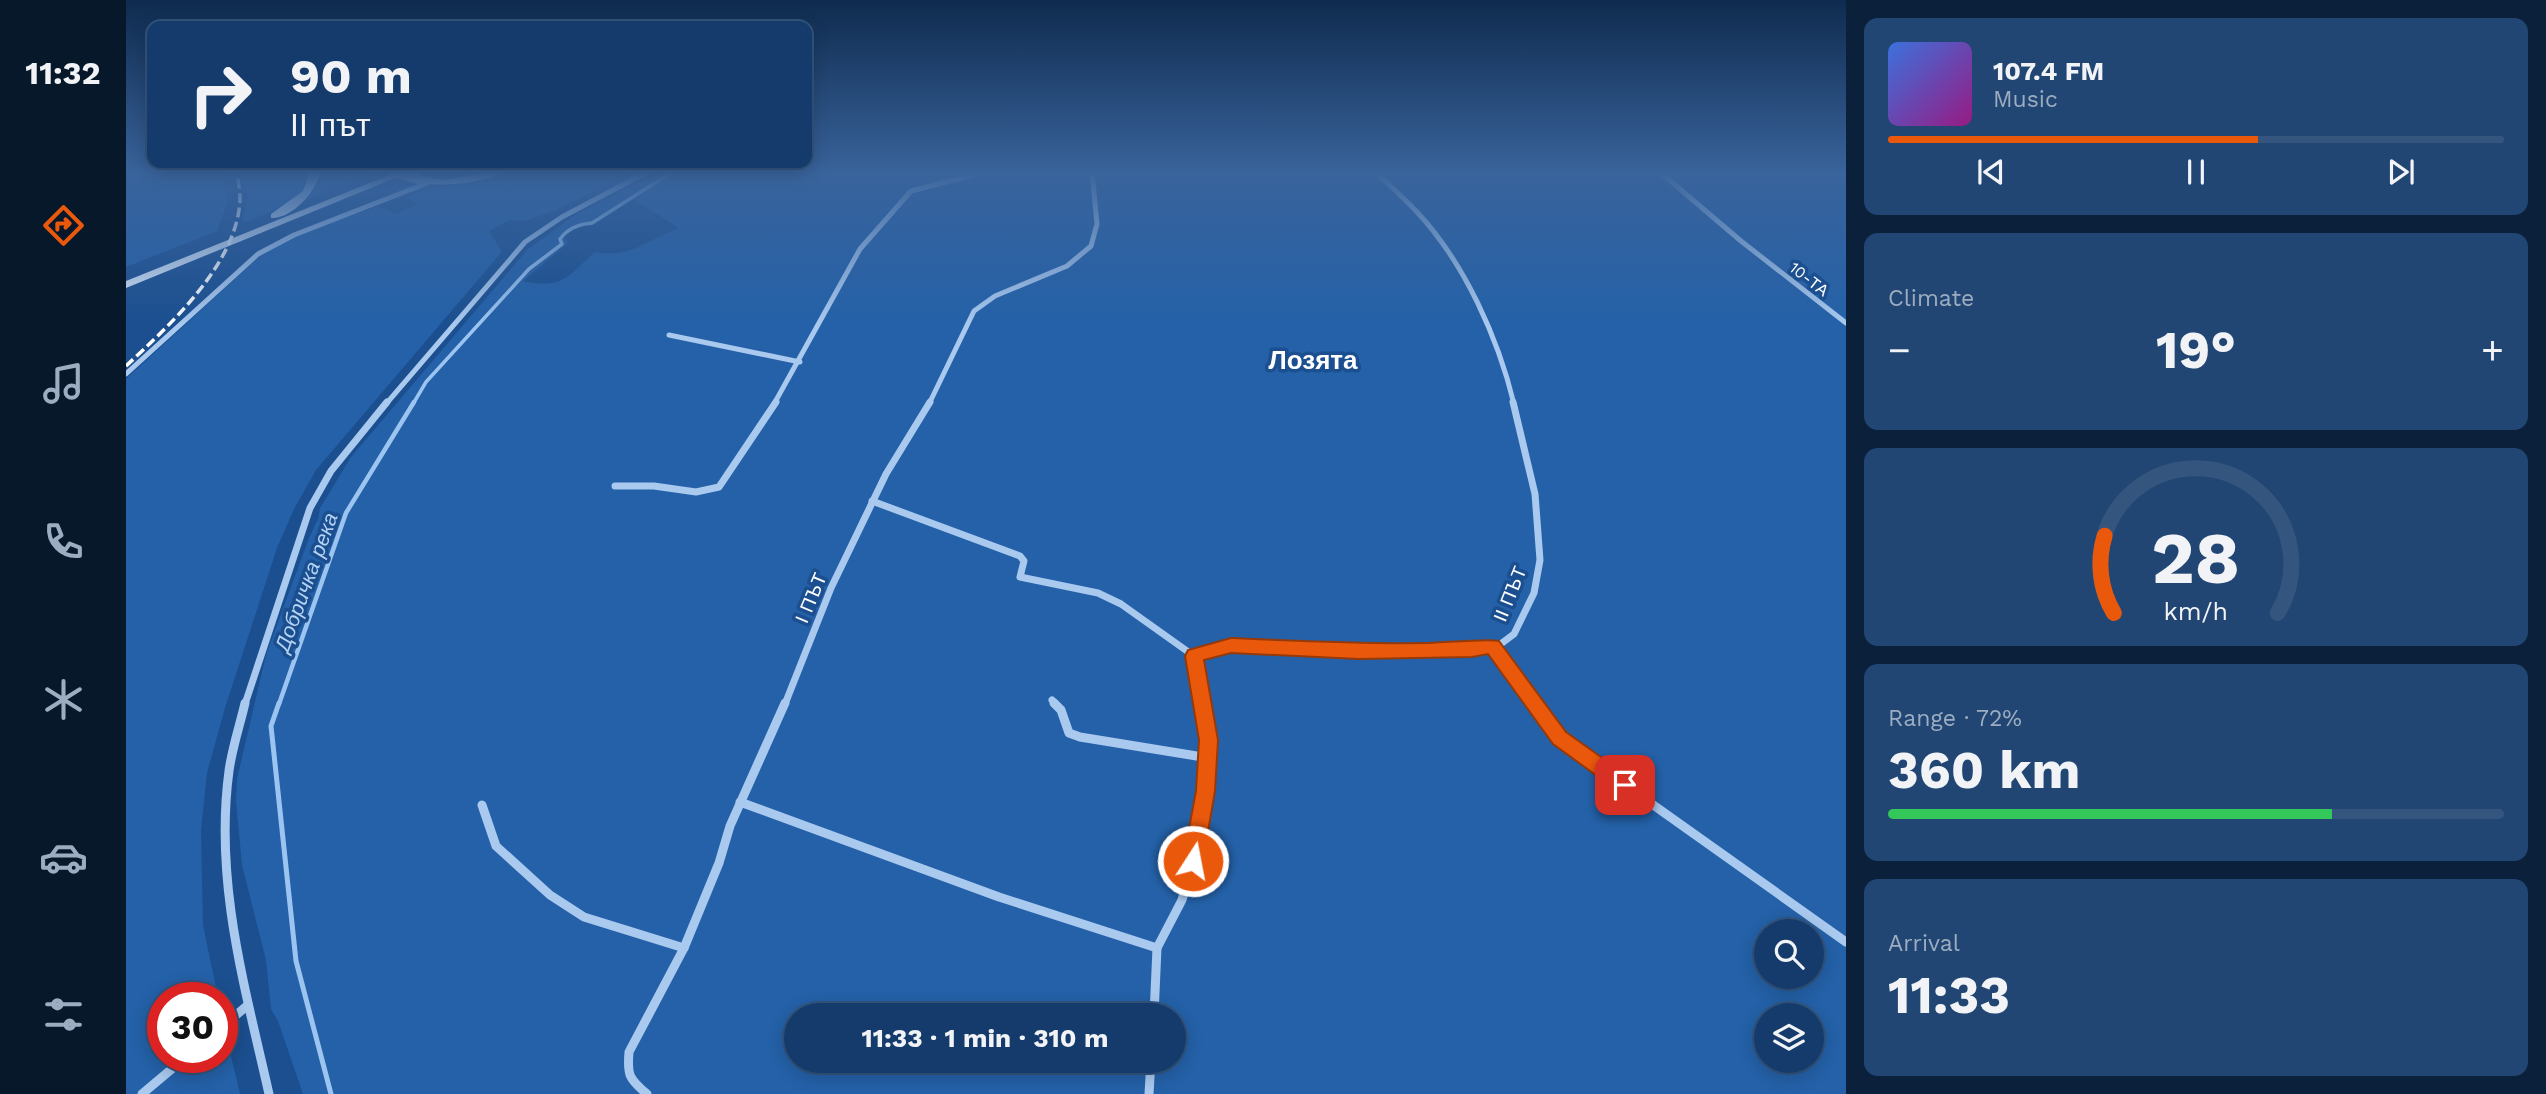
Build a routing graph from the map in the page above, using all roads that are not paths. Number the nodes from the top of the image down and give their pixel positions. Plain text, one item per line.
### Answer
1 (256, 223) edge
2 (279, 223) edge
3 (320, 223) edge
4 (553, 223) edge
5 (882, 223) edge
6 (1097, 223) edge
7 (1425, 223) edge
8 (1720, 223) edge
9 (126, 277) edge
10 (126, 285) edge
11 (1846, 323) edge
12 (669, 335) dead end
13 (800, 362) junction
14 (126, 374) edge
15 (615, 486) dead end
16 (872, 501) junction
17 (1493, 646) junction
18 (1194, 656) junction
19 (1052, 699) dead end
20 (1209, 758) junction
21 (740, 802) junction
22 (482, 805) dead end
23 (1846, 942) edge
24 (684, 948) junction
25 (1157, 948) junction
26 (1155, 1003) edge
27 (248, 1005) junction
28 (238, 1013) edge
29 (167, 1073) edge
30 (1150, 1073) edge
31 (142, 1094) edge
32 (269, 1094) edge
33 (647, 1094) edge
34 (1149, 1094) edge

1 - 9 main road
2 - 10 main road
3 - 14 street
4 - 27 street
5 - 13 street
6 - 16 street, І ПЪТ
7 - 17 street, ІІ ПЪТ
8 - 11 street, 10-ТА
12 - 13 street
13 - 15 street
16 - 18 street
16 - 21 street, І ПЪТ
17 - 18 street, ІІ ПЪТ
17 - 23 street
18 - 20 street
19 - 20 street
20 - 25 street
21 - 24 street, І ПЪТ
21 - 25 street
22 - 24 street
24 - 33 street, І ПЪТ
25 - 26 street
27 - 28 street
27 - 32 street
29 - 31 street
30 - 34 street

